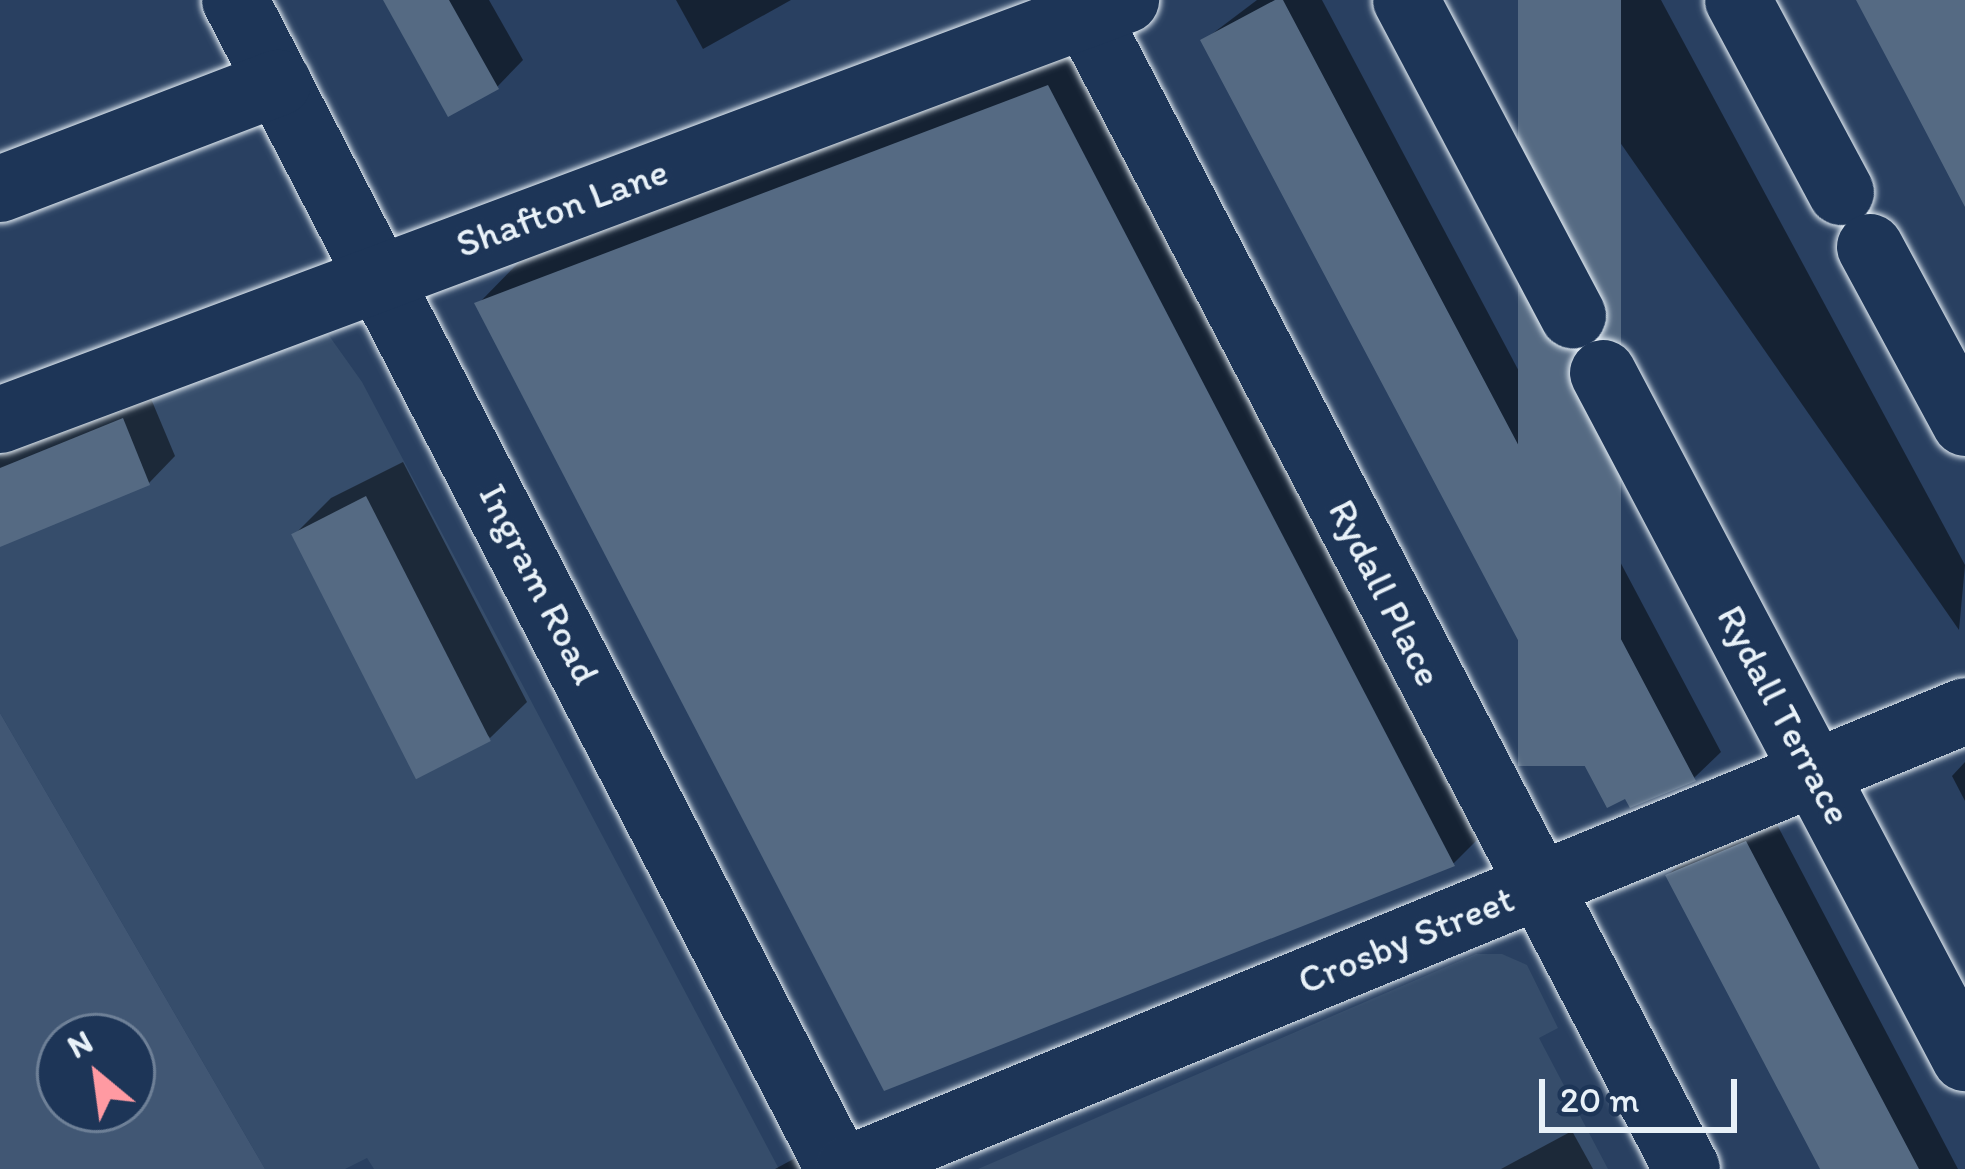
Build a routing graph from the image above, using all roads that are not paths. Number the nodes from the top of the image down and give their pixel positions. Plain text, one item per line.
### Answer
1 (235, 0) edge
2 (1406, 0) edge
3 (1738, 0) edge
4 (1106, 7) edge
5 (278, 82) junction
6 (0, 189) edge
7 (380, 274) junction
8 (1573, 316) dead end
9 (1603, 373) dead end
10 (0, 420) edge
11 (1965, 423) edge
12 (1965, 711) edge
13 (1815, 773) junction
14 (1537, 886) junction
15 (1965, 1058) edge
16 (844, 1169) edge
17 (1687, 1169) edge

1 - 5 street, Ingram Road
2 - 8 street
3 - 11 street
4 - 7 street, Shafton Lane
4 - 14 street, Rydall Place
5 - 6 street
5 - 7 street, Ingram Road
7 - 10 street, Shafton Lane
7 - 16 street, Ingram Road
9 - 13 street, Rydall Terrace
12 - 13 street, Crosby Street
13 - 14 street, Crosby Street
13 - 15 street, Rydall Terrace
14 - 16 street, Crosby Street
14 - 17 street, Rydall Place

